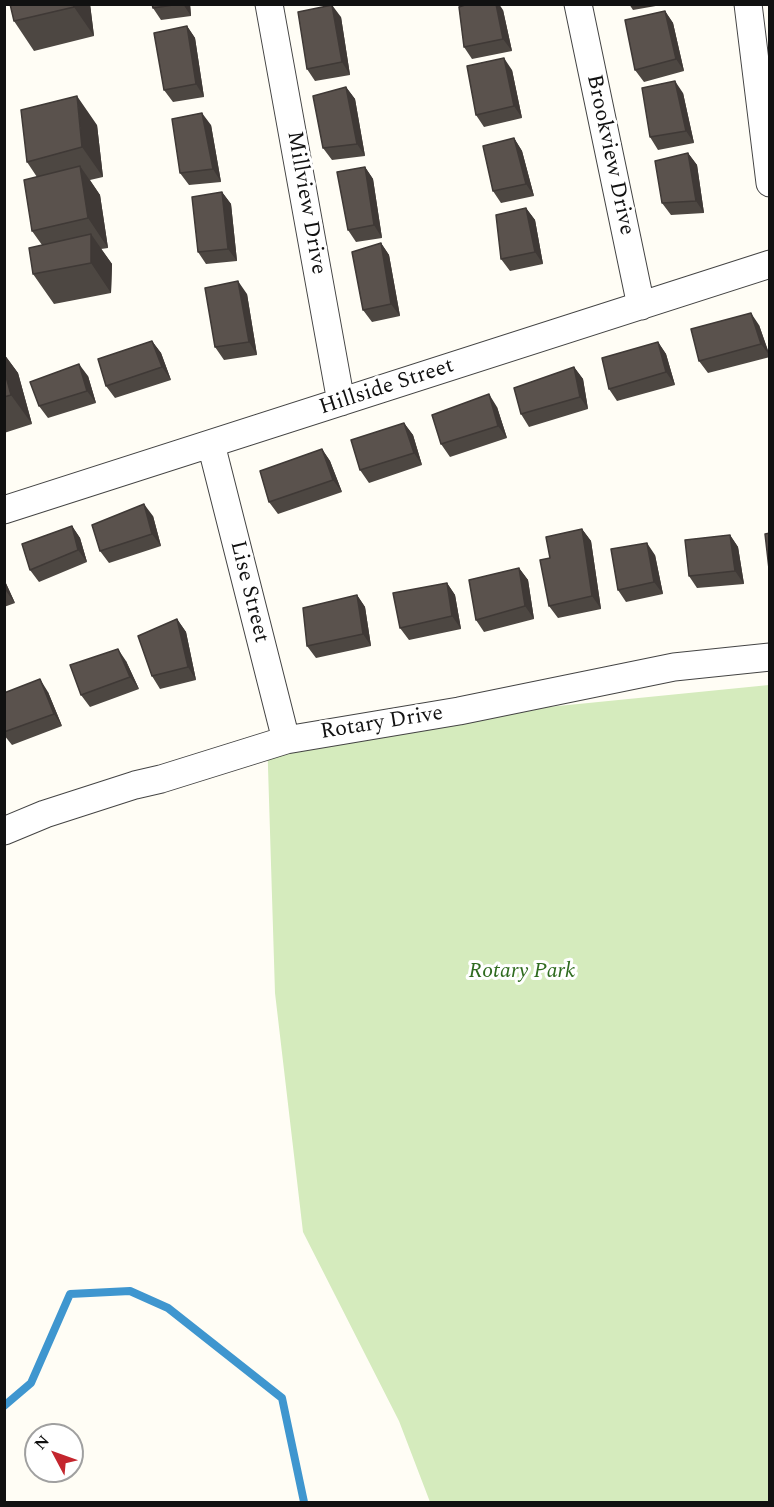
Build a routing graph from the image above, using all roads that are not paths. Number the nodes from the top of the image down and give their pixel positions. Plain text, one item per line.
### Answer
1 (269, 4) edge
2 (578, 4) edge
3 (748, 4) edge
4 (770, 183) edge
5 (770, 264) edge
6 (641, 306) junction
7 (341, 402) junction
8 (211, 444) junction
9 (4, 510) edge
10 (770, 657) edge
11 (286, 740) junction
12 (4, 831) edge

1 - 7 street, Millview Drive
2 - 6 street, Brookview Drive
3 - 4 street
5 - 6 street, Hillside Street
6 - 7 street, Hillside Street
7 - 8 street, Hillside Street
8 - 9 street, Hillside Street
8 - 11 street, Lise Street
10 - 11 street, Rotary Drive
11 - 12 street, Rotary Drive

